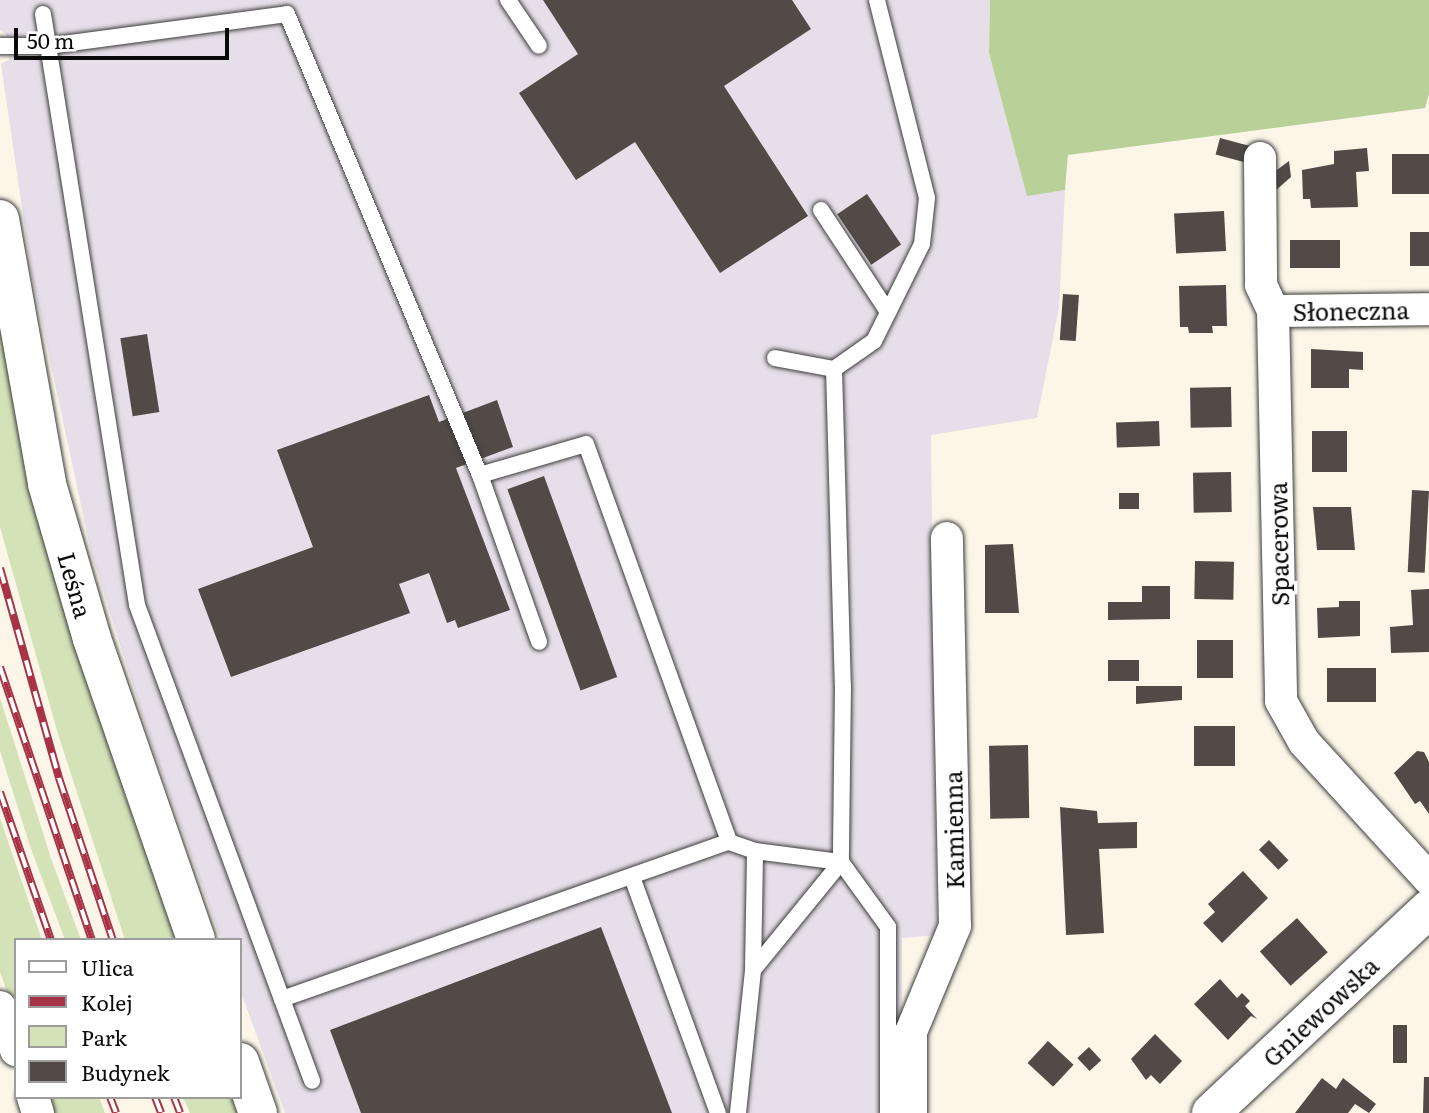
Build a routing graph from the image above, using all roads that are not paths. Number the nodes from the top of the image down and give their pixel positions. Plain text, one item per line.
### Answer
1 (508, 0) edge
2 (877, 0) edge
3 (292, 7) edge
4 (43, 14) dead end
5 (0, 46) edge
6 (48, 46) junction
7 (539, 46) dead end
8 (1260, 158) dead end
9 (821, 210) dead end
10 (0, 219) edge
11 (1429, 309) edge
12 (1273, 311) junction
13 (888, 312) junction
14 (775, 358) dead end
15 (834, 369) junction
16 (480, 475) junction
17 (947, 538) dead end
18 (539, 642) dead end
19 (729, 842) junction
20 (755, 851) junction
21 (841, 862) junction
22 (632, 877) junction
23 (1429, 879) edge
24 (1429, 909) edge
25 (195, 938) edge
26 (753, 970) junction
27 (282, 999) junction
28 (0, 1007) edge
29 (14, 1045) edge
30 (242, 1068) edge
31 (312, 1081) dead end
32 (258, 1113) edge
33 (718, 1113) edge
34 (738, 1113) edge
35 (888, 1113) edge
36 (911, 1113) edge
37 (1211, 1113) edge

1 - 7 lane
2 - 13 lane
3 - 6 lane
3 - 16 lane
4 - 6 lane
5 - 6 lane
6 - 27 lane
8 - 12 street, Spacerowa
9 - 13 lane
10 - 25 street, Leśna
11 - 12 street, Słoneczna
12 - 23 street, Spacerowa
13 - 15 lane
14 - 15 lane
15 - 21 lane
16 - 18 lane
16 - 19 lane
17 - 36 street, Kamienna
19 - 20 lane
19 - 22 lane
20 - 21 lane
20 - 26 lane
21 - 26 lane
21 - 35 lane
22 - 27 lane
22 - 33 lane
24 - 37 street, Gniewowska
26 - 34 lane
27 - 31 lane
28 - 29 street
30 - 32 street

